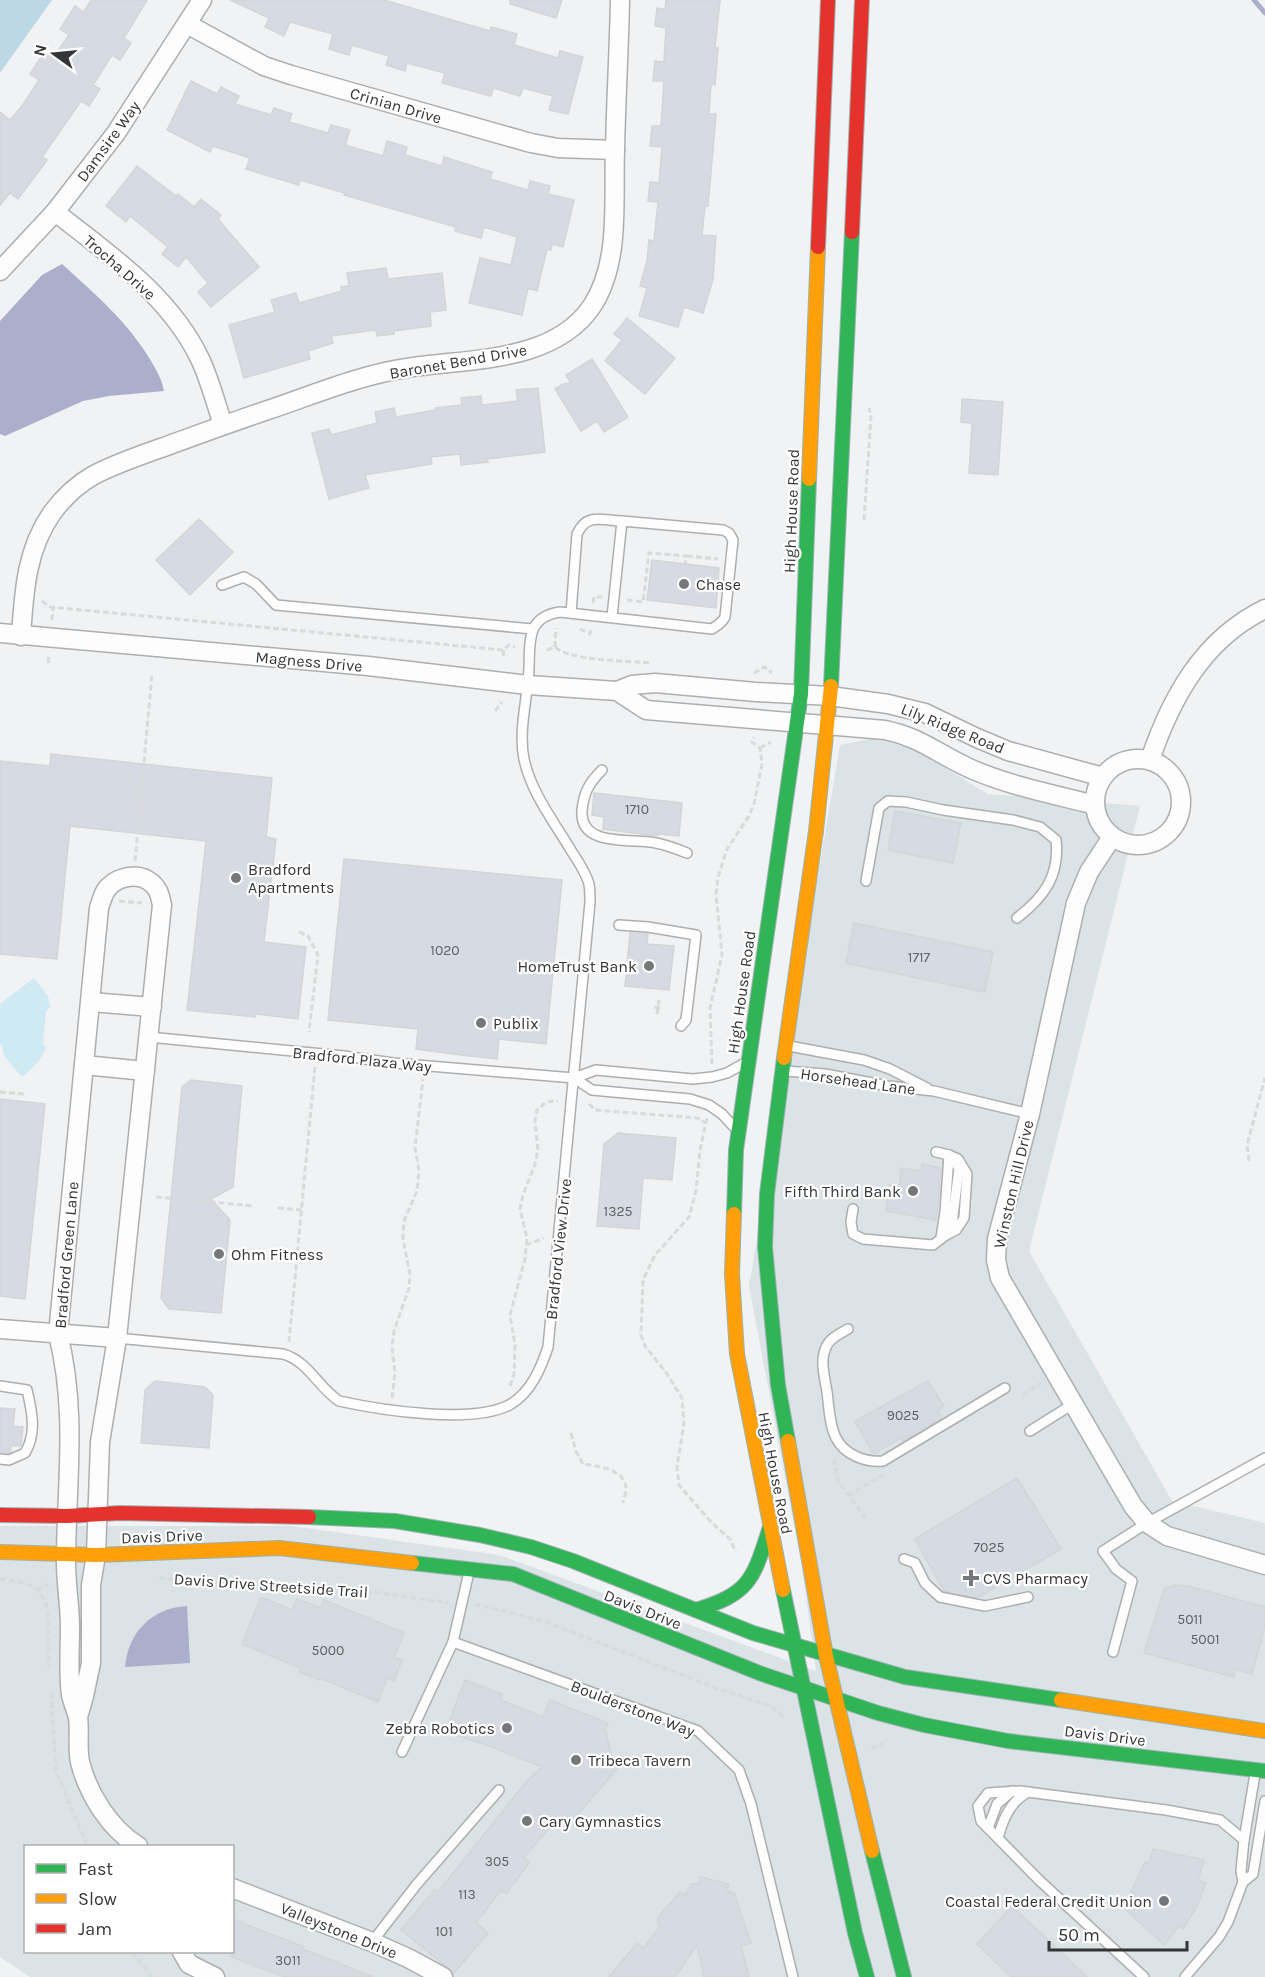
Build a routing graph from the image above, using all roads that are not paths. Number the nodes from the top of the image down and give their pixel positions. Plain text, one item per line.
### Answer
1 (202, 0) edge
2 (621, 0) edge
3 (828, 0) edge
4 (862, 0) edge
5 (187, 24) junction
6 (615, 150) junction
7 (55, 212) junction
8 (0, 271) edge
9 (223, 425) junction
10 (622, 521) junction
11 (222, 585) dead end
12 (1265, 609) edge
13 (571, 613) junction
14 (612, 617) junction
15 (533, 629) junction
16 (0, 633) edge
17 (21, 636) junction
18 (528, 685) junction
19 (617, 692) junction
20 (801, 694) junction
21 (830, 696) junction
22 (796, 722) junction
23 (827, 725) junction
24 (1150, 760) junction
25 (602, 771) dead end
26 (1103, 777) junction
27 (1095, 804) junction
28 (1112, 837) junction
29 (687, 853) dead end
30 (866, 881) dead end
31 (1017, 918) dead end
32 (619, 925) dead end
33 (91, 1002) junction
34 (152, 1007) junction
35 (681, 1026) dead end
36 (149, 1037) junction
37 (785, 1045) junction
38 (749, 1061) junction
39 (84, 1065) junction
40 (146, 1071) junction
41 (782, 1071) junction
42 (574, 1078) junction
43 (934, 1091) junction
44 (1030, 1114) junction
45 (739, 1133) junction
46 (936, 1152) dead end
47 (949, 1155) junction
48 (853, 1209) dead end
49 (943, 1237) junction
50 (0, 1329) edge
51 (848, 1329) dead end
52 (58, 1334) junction
53 (117, 1338) junction
54 (0, 1386) edge
55 (1005, 1388) dead end
56 (1073, 1404) junction
57 (1030, 1431) dead end
58 (1265, 1458) edge
59 (0, 1459) edge
60 (97, 1513) junction
61 (0, 1515) edge
62 (67, 1516) junction
63 (1147, 1523) junction
64 (770, 1526) junction
65 (0, 1552) edge
66 (66, 1554) junction
67 (96, 1555) junction
68 (904, 1559) dead end
69 (1265, 1565) edge
70 (470, 1569) junction
71 (1029, 1597) dead end
72 (696, 1610) junction
73 (453, 1642) junction
74 (794, 1645) junction
75 (1113, 1652) dead end
76 (826, 1656) junction
77 (803, 1690) junction
78 (836, 1700) junction
79 (78, 1717) junction
80 (1265, 1731) edge
81 (402, 1752) dead end
82 (1261, 1770) edge
83 (499, 1790) dead end
84 (1012, 1791) junction
85 (1028, 1792) junction
86 (1265, 1801) edge
87 (988, 1828) junction
88 (998, 1838) junction
89 (1244, 1840) junction
90 (136, 1845) edge
91 (1243, 1882) junction
92 (234, 1889) edge
93 (372, 1942) junction
94 (183, 1953) edge
95 (215, 1977) edge
96 (443, 1977) edge
97 (793, 1977) edge
98 (867, 1977) edge
99 (904, 1977) edge
100 (1144, 1977) edge
101 (1185, 1977) edge

1 - 5 street, Damsire Way
2 - 6 street, Baronet Bend Drive
3 - 20 main road, High House Road
4 - 21 main road, High House Road
5 - 6 street, Crinian Drive
5 - 7 street, Damsire Way
6 - 9 street, Baronet Bend Drive
7 - 8 street, Damsire Way
7 - 9 street, Trocha Drive
9 - 17 street, Baronet Bend Drive
10 - 13 lane
10 - 14 lane
10 - 14 lane
11 - 15 lane
12 - 24 street
13 - 14 lane
13 - 15 lane
15 - 18 lane, Bradford View Drive
16 - 17 street, Magness Drive
17 - 18 street, Magness Drive
18 - 19 street, Magness Drive
18 - 42 lane, Bradford View Drive
19 - 20 street, Magness Drive
19 - 22 street, Magness Drive
20 - 21 street, Lily Ridge Road
20 - 22 main road, High House Road
21 - 23 main road, High House Road
21 - 26 street, Lily Ridge Road
22 - 23 street, Lily Ridge Road
22 - 38 main road, High House Road
23 - 27 street, Lily Ridge Road
23 - 37 main road, High House Road
24 - 26 street
24 - 28 street
25 - 29 lane
26 - 27 street
27 - 28 street
28 - 44 street, Winston Hill Drive
30 - 31 lane
32 - 35 lane
33 - 34 street
33 - 34 street, Bradford Green Lane
33 - 39 street, Bradford Green Lane
34 - 36 street
36 - 40 street
36 - 42 lane, Bradford Plaza Way
37 - 41 main road, High House Road
37 - 43 lane, Horsehead Lane
38 - 42 lane, Bradford Plaza Way
38 - 45 main road, High House Road
39 - 40 street
39 - 52 street, Bradford Green Lane
40 - 53 street
41 - 43 lane, Horsehead Lane
41 - 76 main road, High House Road
42 - 45 lane, Bradford Plaza Way
42 - 53 lane, Bradford View Drive
43 - 44 lane, Horsehead Lane
44 - 56 street, Winston Hill Drive
45 - 64 main road, High House Road
46 - 47 lane
47 - 49 lane
47 - 49 lane
48 - 49 lane
50 - 52 street
51 - 55 lane
52 - 53 street
52 - 62 street, Bradford Green Lane
53 - 60 street
54 - 59 lane
56 - 57 lane
56 - 63 street, Winston Hill Drive
58 - 63 lane
60 - 62 main road, Davis Drive
60 - 67 street
60 - 72 main road, Davis Drive
61 - 62 main road, Davis Drive
62 - 66 street
63 - 69 street, Winston Hill Drive
63 - 75 lane
64 - 72 main road
64 - 74 main road, High House Road
65 - 66 main road, Davis Drive
66 - 67 main road, Davis Drive
66 - 79 street
67 - 70 main road, Davis Drive
67 - 79 street
68 - 71 lane
70 - 73 lane
70 - 77 main road, Davis Drive
72 - 74 main road, Davis Drive
73 - 81 lane
73 - 97 lane, Boulderstone Way
74 - 76 main road, Davis Drive
74 - 77 main road, High House Road
76 - 78 main road, High House Road
76 - 80 main road, Davis Drive
77 - 78 main road, Davis Drive
77 - 98 main road, High House Road
78 - 82 main road, Davis Drive
78 - 99 main road, High House Road
79 - 90 street
82 - 89 lane
83 - 93 lane
84 - 85 lane
84 - 87 lane
84 - 87 lane
85 - 88 lane
85 - 89 lane
86 - 91 lane
87 - 88 lane
88 - 100 lane
89 - 91 lane
91 - 101 lane
92 - 93 street, Valleystone Drive
93 - 96 street, Valleystone Drive
94 - 95 street

